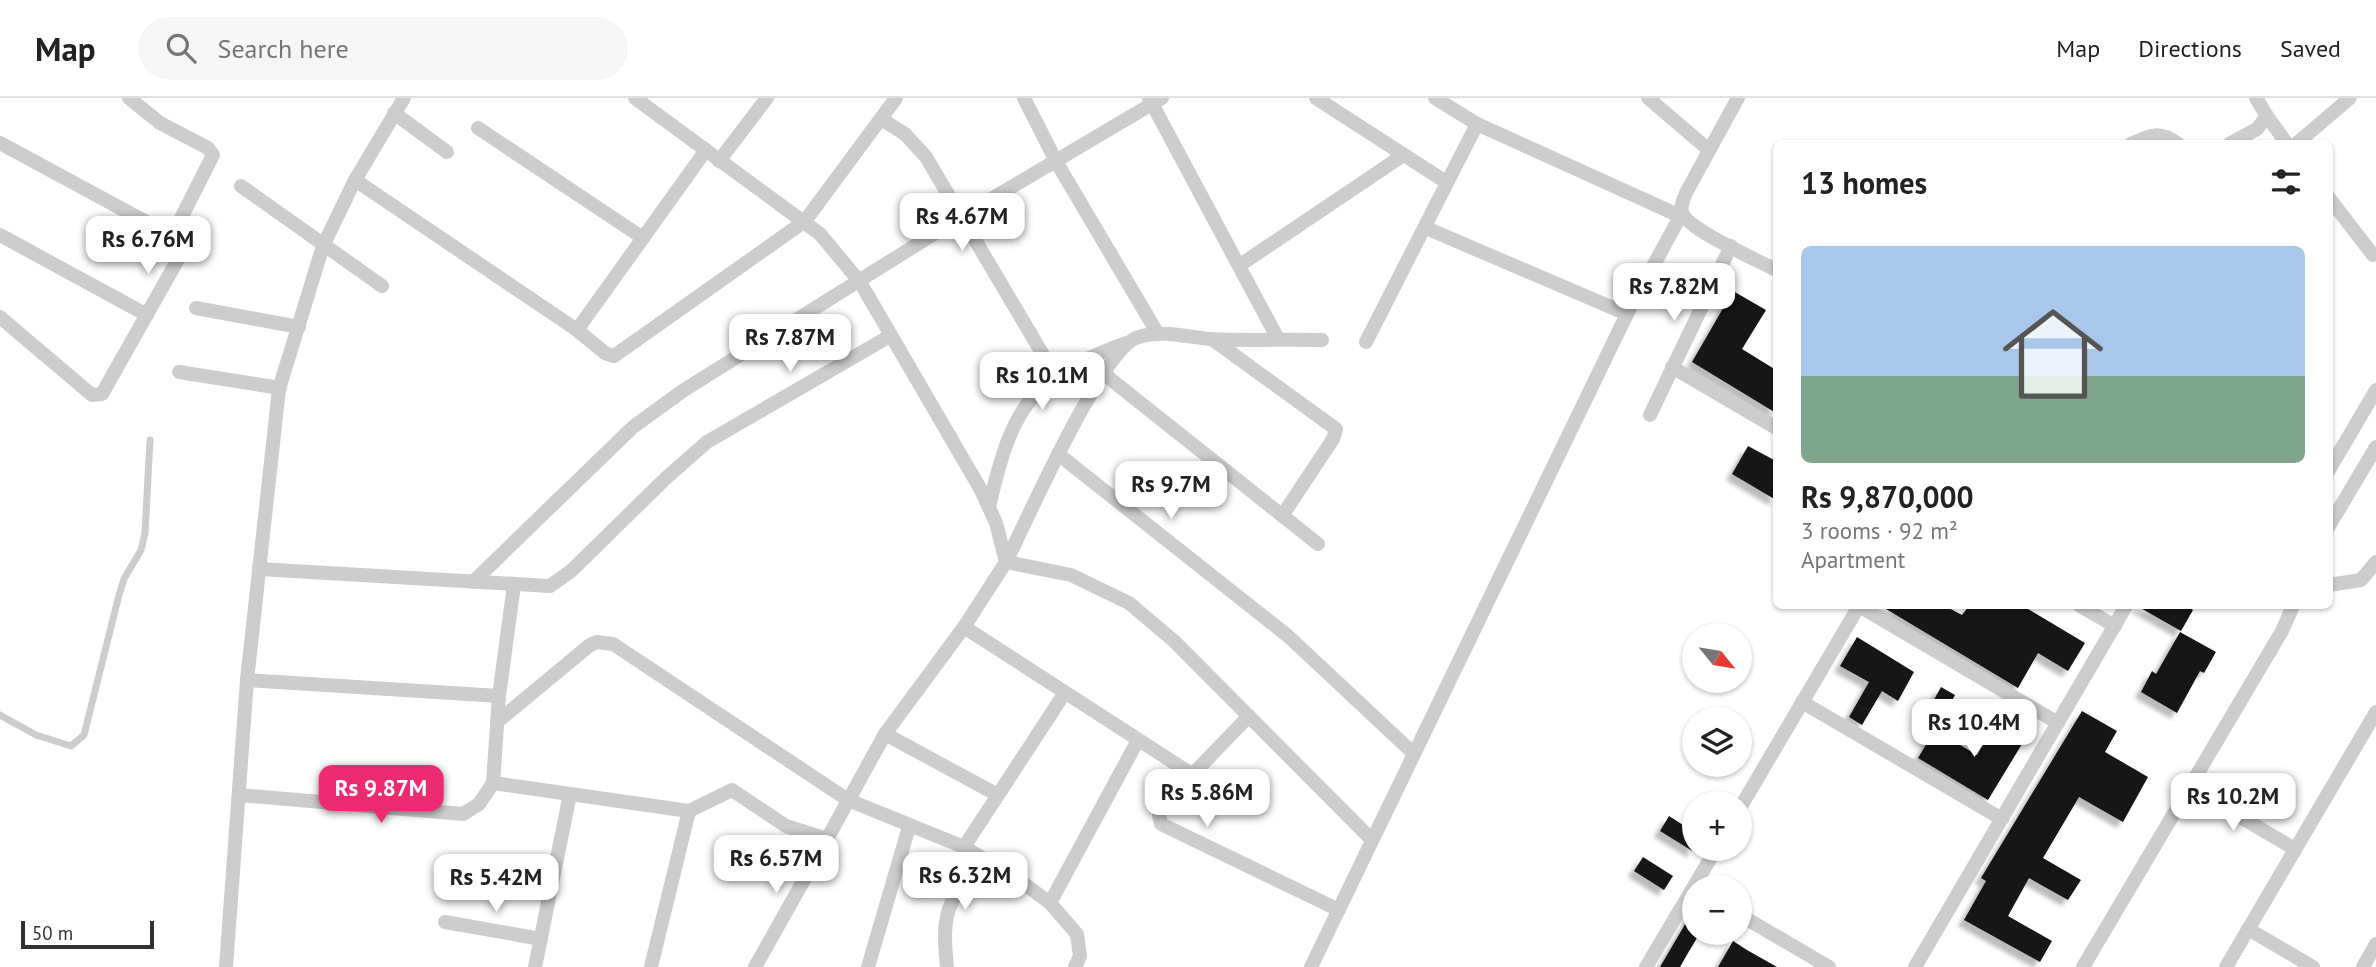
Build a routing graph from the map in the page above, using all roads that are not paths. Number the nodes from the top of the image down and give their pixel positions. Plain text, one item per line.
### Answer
1 (129, 98) edge
2 (404, 98) edge
3 (635, 98) edge
4 (767, 98) edge
5 (896, 98) edge
6 (1024, 98) edge
7 (1316, 98) edge
8 (1436, 98) edge
9 (1647, 98) edge
10 (1738, 98) edge
11 (2256, 98) edge
12 (2350, 98) edge
13 (1154, 100) edge
14 (394, 113) junction
15 (2267, 116) junction
16 (881, 119) junction
17 (1476, 124) junction
18 (478, 128) dead end
19 (2140, 140) edge
20 (2172, 140) edge
21 (2236, 140) edge
22 (2284, 140) edge
23 (2301, 140) edge
24 (0, 143) edge
25 (706, 150) junction
26 (1709, 150) junction
27 (447, 152) dead end
28 (1402, 156) junction
29 (719, 161) junction
30 (1056, 163) junction
31 (355, 180) junction
32 (1446, 182) junction
33 (242, 186) dead end
34 (2333, 203) edge
35 (1681, 214) junction
36 (961, 217) junction
37 (805, 221) junction
38 (1426, 228) junction
39 (0, 235) edge
40 (172, 236) junction
41 (643, 238) junction
42 (323, 246) junction
43 (1731, 246) junction
44 (2373, 255) dead end
45 (1240, 265) junction
46 (1773, 268) edge
47 (860, 282) junction
48 (382, 286) dead end
49 (196, 308) dead end
50 (1627, 314) junction
51 (147, 315) junction
52 (0, 317) edge
53 (299, 327) junction
54 (577, 330) junction
55 (1158, 334) junction
56 (890, 336) junction
57 (1212, 339) junction
58 (1279, 339) junction
59 (1322, 340) dead end
60 (1366, 342) dead end
61 (1126, 343) junction
62 (1672, 367) junction
63 (179, 372) dead end
64 (1104, 374) junction
65 (1055, 375) junction
66 (280, 388) junction
67 (2376, 390) edge
68 (1650, 415) dead end
69 (1773, 426) edge
70 (150, 440) dead end
71 (2376, 447) edge
72 (1058, 454) junction
73 (2333, 463) edge
74 (989, 507) junction
75 (1282, 516) junction
76 (2333, 519) edge
77 (1318, 544) dead end
78 (1006, 562) junction
79 (2376, 562) edge
80 (259, 569) junction
81 (473, 582) junction
82 (2333, 584) edge
83 (514, 585) junction
84 (1857, 609) edge
85 (1864, 609) edge
86 (2085, 609) edge
87 (2124, 609) edge
88 (2292, 609) edge
89 (2115, 626) junction
90 (964, 627) junction
91 (247, 680) junction
92 (1064, 694) junction
93 (499, 696) junction
94 (1802, 702) junction
95 (2376, 712) edge
96 (0, 715) edge
97 (1249, 716) junction
98 (497, 722) junction
99 (2058, 723) junction
100 (885, 734) junction
101 (1138, 740) junction
102 (1412, 752) junction
103 (1193, 775) junction
104 (493, 783) junction
105 (2189, 787) junction
106 (1750, 791) edge
107 (570, 794) junction
108 (996, 794) junction
109 (239, 795) junction
110 (848, 800) junction
111 (689, 811) junction
112 (2002, 818) junction
113 (909, 827) junction
114 (827, 839) junction
115 (1371, 839) junction
116 (964, 847) junction
117 (2295, 849) junction
118 (982, 858) junction
119 (1050, 903) junction
120 (1682, 906) edge
121 (1339, 910) junction
122 (445, 922) dead end
123 (1752, 922) edge
124 (2248, 929) junction
125 (541, 939) junction
126 (2376, 944) edge
127 (226, 967) edge
128 (535, 967) edge
129 (651, 967) edge
130 (755, 967) edge
131 (868, 967) edge
132 (947, 967) edge
133 (1075, 967) edge
134 (1311, 967) edge
135 (1646, 967) edge
136 (1829, 967) edge
137 (1915, 967) edge
138 (2083, 967) edge
139 (2226, 967) edge
140 (2313, 967) edge
141 (2362, 967) edge

1 - 40 street
2 - 14 street
3 - 25 street
4 - 29 street
5 - 16 street
6 - 30 street
7 - 28 street
8 - 17 street
9 - 26 street
10 - 26 street
11 - 15 street
12 - 23 street
13 - 30 street
13 - 45 street
14 - 27 street
14 - 31 street
15 - 21 street
15 - 22 street
16 - 36 street
16 - 37 street
17 - 32 street
17 - 35 street
18 - 41 street
19 - 20 street
24 - 40 street
25 - 29 street
25 - 41 street
26 - 35 street
28 - 32 street
28 - 45 street
29 - 37 street
30 - 36 street
30 - 55 street
31 - 42 street
31 - 54 street
32 - 38 street
33 - 42 street
34 - 44 street
35 - 43 street
35 - 50 street
36 - 47 street
36 - 65 street
37 - 47 street
37 - 54 street
38 - 50 street
38 - 60 street
39 - 51 street
40 - 51 street
41 - 54 street
42 - 48 street
42 - 53 street
43 - 46 street
43 - 62 street
45 - 58 street
47 - 56 street
47 - 81 street
49 - 53 street
50 - 102 street
51 - 52 street
53 - 66 street
55 - 57 street
55 - 61 street
56 - 74 street
56 - 83 street
57 - 58 street
57 - 75 street
58 - 59 street
61 - 64 street
61 - 65 street
62 - 68 street
62 - 69 street
63 - 66 street
64 - 72 street
64 - 75 street
65 - 74 street
66 - 80 street
67 - 73 street
70 - 96 lane
71 - 76 street
72 - 78 street
72 - 102 street
74 - 78 street
75 - 77 street
78 - 90 street
78 - 97 street
79 - 82 street
80 - 81 street
80 - 91 street
81 - 83 street
83 - 93 street
84 - 94 street
85 - 99 street
86 - 89 street
87 - 89 street
88 - 105 street
89 - 99 street
90 - 92 street
90 - 100 street
91 - 93 street
91 - 109 street
92 - 101 street
92 - 108 street
93 - 98 street
94 - 106 street
94 - 112 street
95 - 117 street
97 - 103 street
97 - 115 street
98 - 104 street
98 - 110 street
99 - 112 street
100 - 108 street
100 - 110 street
101 - 103 street
101 - 119 street
102 - 115 street
103 - 121 street
104 - 107 street
104 - 109 street
105 - 117 street
105 - 138 street
107 - 111 street
107 - 125 street
108 - 116 street
109 - 127 street
110 - 113 street
110 - 114 street
111 - 114 street
111 - 129 street
112 - 137 street
113 - 116 street
113 - 131 street
114 - 130 street
115 - 121 street
116 - 118 street
117 - 124 street
118 - 119 street
118 - 132 street
119 - 133 street
120 - 135 street
121 - 134 street
122 - 125 street
123 - 136 street
124 - 139 street
124 - 140 street
125 - 128 street
126 - 141 street

